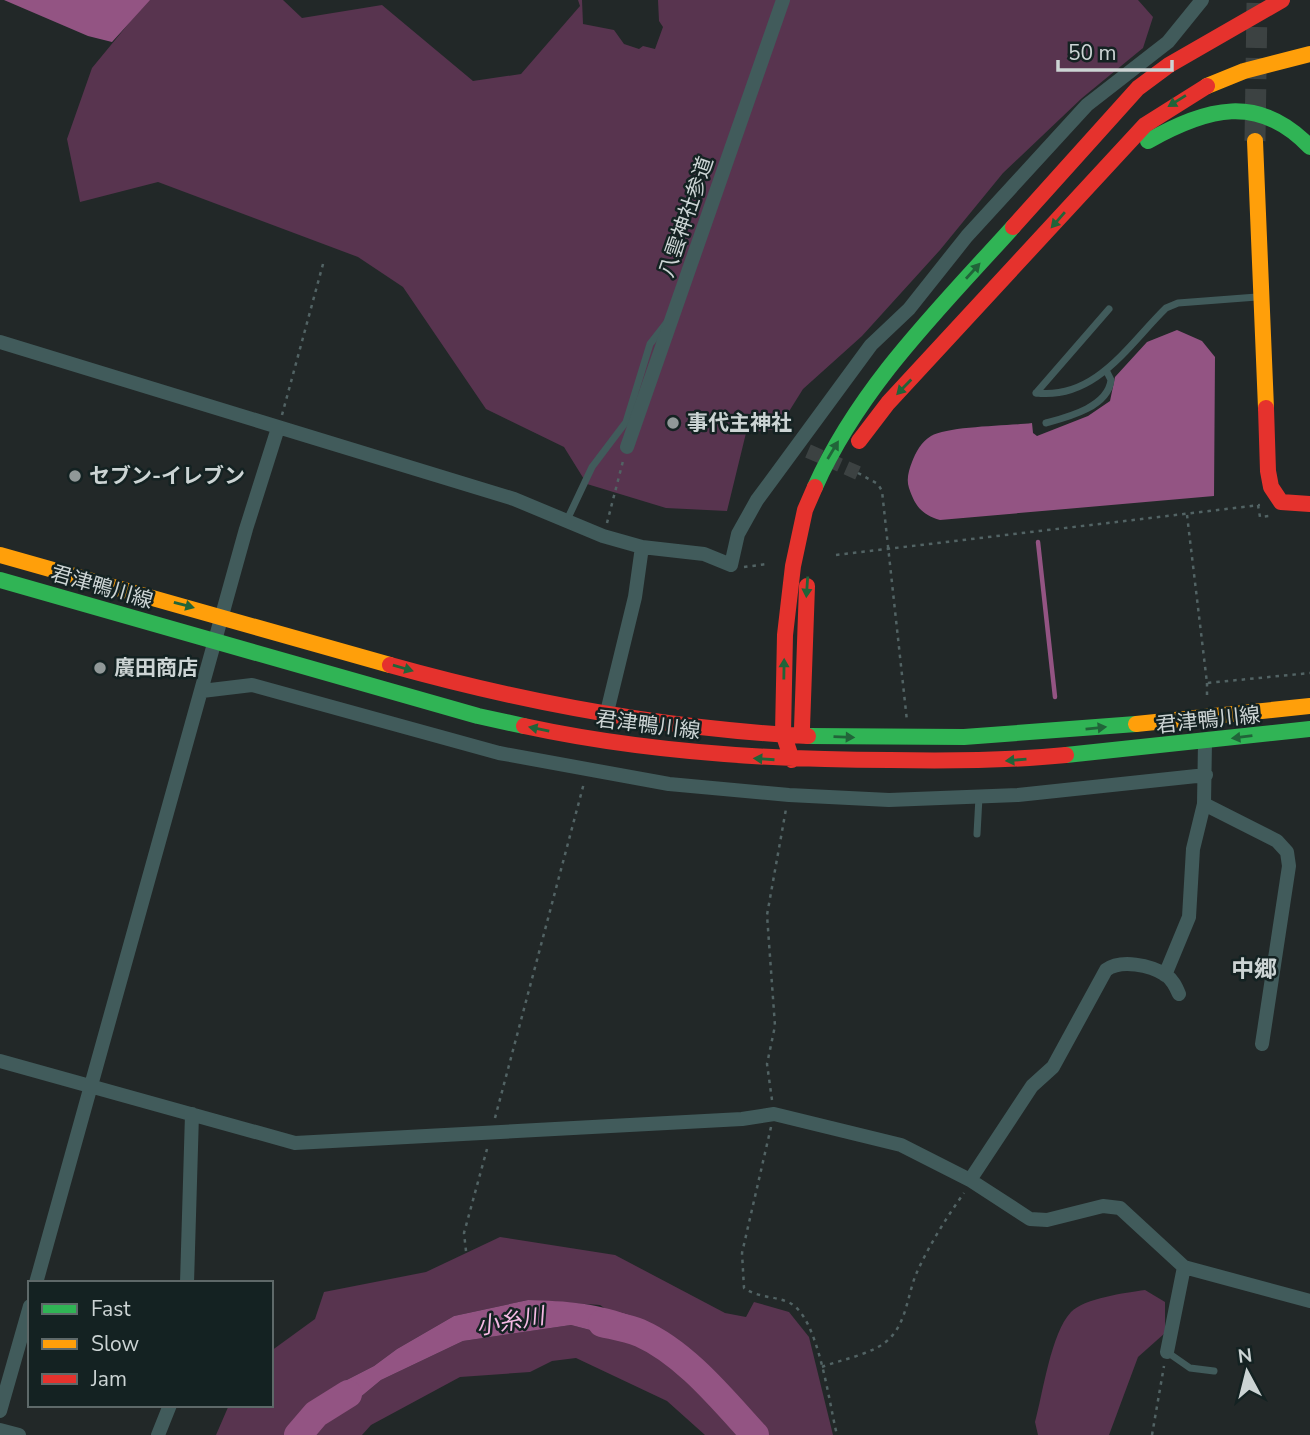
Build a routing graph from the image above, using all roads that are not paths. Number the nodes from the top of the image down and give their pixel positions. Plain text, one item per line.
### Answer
1 (783, 0) edge
2 (1202, 0) edge
3 (1282, 0) edge
4 (1256, 51) dead end
5 (1310, 54) edge
6 (1176, 85) dead end
7 (1153, 99) dead end
8 (1096, 132) junction
9 (1255, 141) tunnel mouth
10 (1310, 147) edge
11 (1104, 169) junction
12 (1262, 297) junction
13 (1109, 309) dead end
14 (675, 314) junction
15 (0, 342) edge
16 (1107, 372) junction
17 (1046, 423) dead end
18 (278, 428) junction
19 (627, 447) road end
20 (836, 482) dead end
21 (1310, 503) edge
22 (567, 520) junction
23 (816, 538) dead end
24 (642, 547) junction
25 (0, 555) edge
26 (0, 580) edge
27 (222, 615) junction
28 (215, 641) junction
29 (202, 691) junction
30 (1310, 706) edge
31 (607, 712) junction
32 (1310, 729) edge
33 (783, 733) junction
34 (801, 734) junction
35 (1205, 742) junction
36 (792, 760) junction
37 (1206, 775) junction
38 (979, 796) junction
39 (1204, 804) junction
40 (977, 834) dead end
41 (1165, 975) junction
42 (1179, 994) dead end
43 (1262, 1044) dead end
44 (0, 1061) edge
45 (92, 1087) junction
46 (192, 1114) junction
47 (971, 1181) junction
48 (1184, 1267) junction
49 (37, 1281) edge
50 (187, 1281) edge
51 (1310, 1301) edge
52 (28, 1313) edge
53 (1167, 1352) joint
54 (1214, 1371) dead end
55 (169, 1407) edge
56 (0, 1411) edge
57 (0, 1430) edge
58 (19, 1435) edge
59 (159, 1435) edge

1 - 14 street, 八雲神社参道
2 - 24 street
3 - 8 main road
4 - 6 main road
5 -> 11 main road
7 - 8 main road
33 -> 8 main road
9 - 12 main road
10 - 11 main road
11 -> 20 main road
12 - 16 lane
12 - 21 main road
13 - 16 lane
14 - 19 street, 八雲神社参道
14 - 22 lane
15 - 18 street
16 - 17 lane
18 - 22 street
18 - 27 street
22 - 24 street
23 -> 34 main road
24 - 31 street
25 -> 27 main road, 君津鴨川線
26 - 28 main road, 君津鴨川線
27 - 28 street
27 -> 31 main road, 君津鴨川線
28 - 29 street
36 -> 28 main road, 君津鴨川線
29 - 38 street
29 - 45 street
34 -> 30 main road, 君津鴨川線
31 - 33 main road, 君津鴨川線
32 -> 35 main road, 君津鴨川線
33 - 34 main road, 君津鴨川線
33 - 36 main road
34 - 36 main road
35 -> 36 main road, 君津鴨川線
35 - 37 street
37 - 38 street
37 - 39 street
38 - 40 lane
39 - 41 street
39 - 43 street
41 - 42 street
41 - 47 street
44 - 45 street
45 - 46 street
45 - 49 street
46 - 47 street
46 - 50 street
47 - 48 street
48 - 51 street
48 - 53 street
52 - 56 street
53 - 54 lane
55 - 59 street
57 - 58 street

